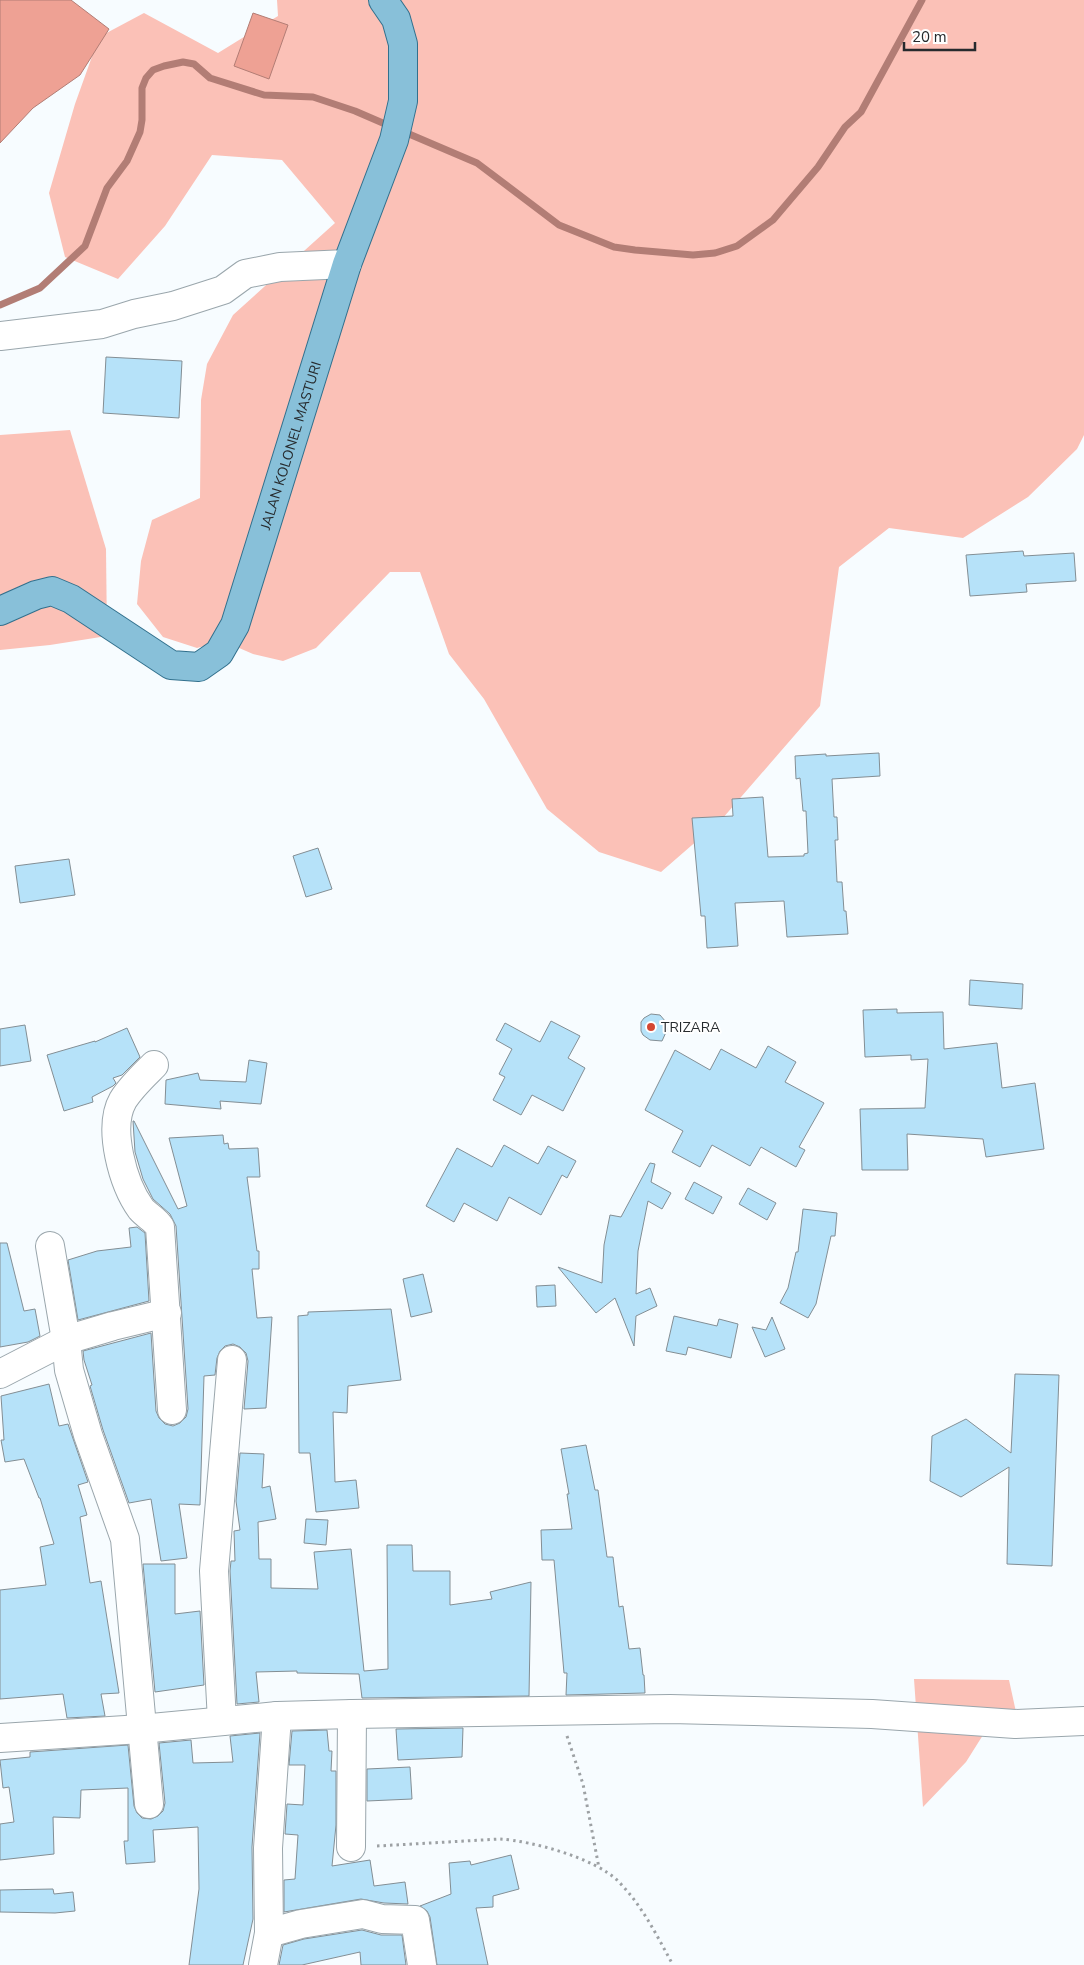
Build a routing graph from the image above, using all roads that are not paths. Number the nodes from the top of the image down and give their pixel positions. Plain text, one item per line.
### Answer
1 (383, 0) edge
2 (347, 264) junction
3 (0, 336) edge
4 (0, 611) edge
5 (154, 1065) dead end
6 (50, 1246) dead end
7 (167, 1313) junction
8 (66, 1340) junction
9 (232, 1360) dead end
10 (0, 1374) edge
11 (172, 1410) dead end
12 (352, 1714) junction
13 (277, 1716) junction
14 (222, 1721) junction
15 (1084, 1721) edge
16 (141, 1729) junction
17 (0, 1738) edge
18 (149, 1804) dead end
19 (351, 1847) road end
20 (269, 1933) junction
21 (264, 1965) edge
22 (422, 1965) edge

1 - 2 main road, JALAN KOLONEL MASTURI
2 - 3 street
2 - 4 main road, JALAN KOLONEL MASTURI
5 - 7 street
6 - 8 street
7 - 8 street
7 - 11 street
8 - 10 street
8 - 16 street
9 - 14 street
12 - 13 street
12 - 15 street
12 - 19 street
13 - 14 street
13 - 20 street
14 - 16 street
16 - 17 street
16 - 18 street
20 - 21 street
20 - 22 street

